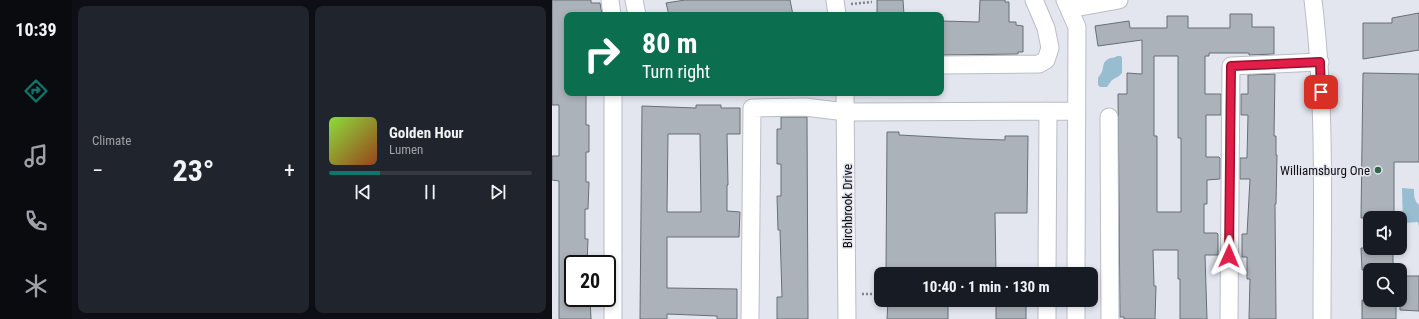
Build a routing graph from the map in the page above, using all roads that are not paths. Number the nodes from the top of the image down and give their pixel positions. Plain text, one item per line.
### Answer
1 (610, 0) edge
2 (634, 0) edge
3 (1034, 0) edge
4 (1119, 0) edge
5 (1313, 0) edge
6 (1067, 5) edge
7 (612, 12) edge
8 (636, 12) edge
9 (1320, 62) junction
10 (944, 65) edge
11 (613, 96) edge
12 (845, 96) edge
13 (1048, 111) junction
14 (1076, 111) junction
15 (846, 112) junction
16 (1109, 117) dead end
17 (1048, 267) edge
18 (1076, 267) edge
19 (1048, 307) edge
20 (1076, 307) edge
21 (613, 319) edge
22 (750, 319) edge
23 (847, 319) edge
24 (1048, 319) edge
25 (1076, 319) edge
26 (1110, 319) edge
27 (1229, 319) edge
28 (1322, 319) edge

1 - 7 street
2 - 8 street
3 - 10 street
4 - 6 street
5 - 9 street
6 - 14 street
9 - 27 street
9 - 28 street
11 - 21 street
12 - 15 street, Birchbrook Drive
13 - 14 street
13 - 15 street
13 - 17 street
14 - 18 street
15 - 22 street
15 - 23 street, Birchbrook Drive
16 - 26 street
19 - 24 street
20 - 25 street

